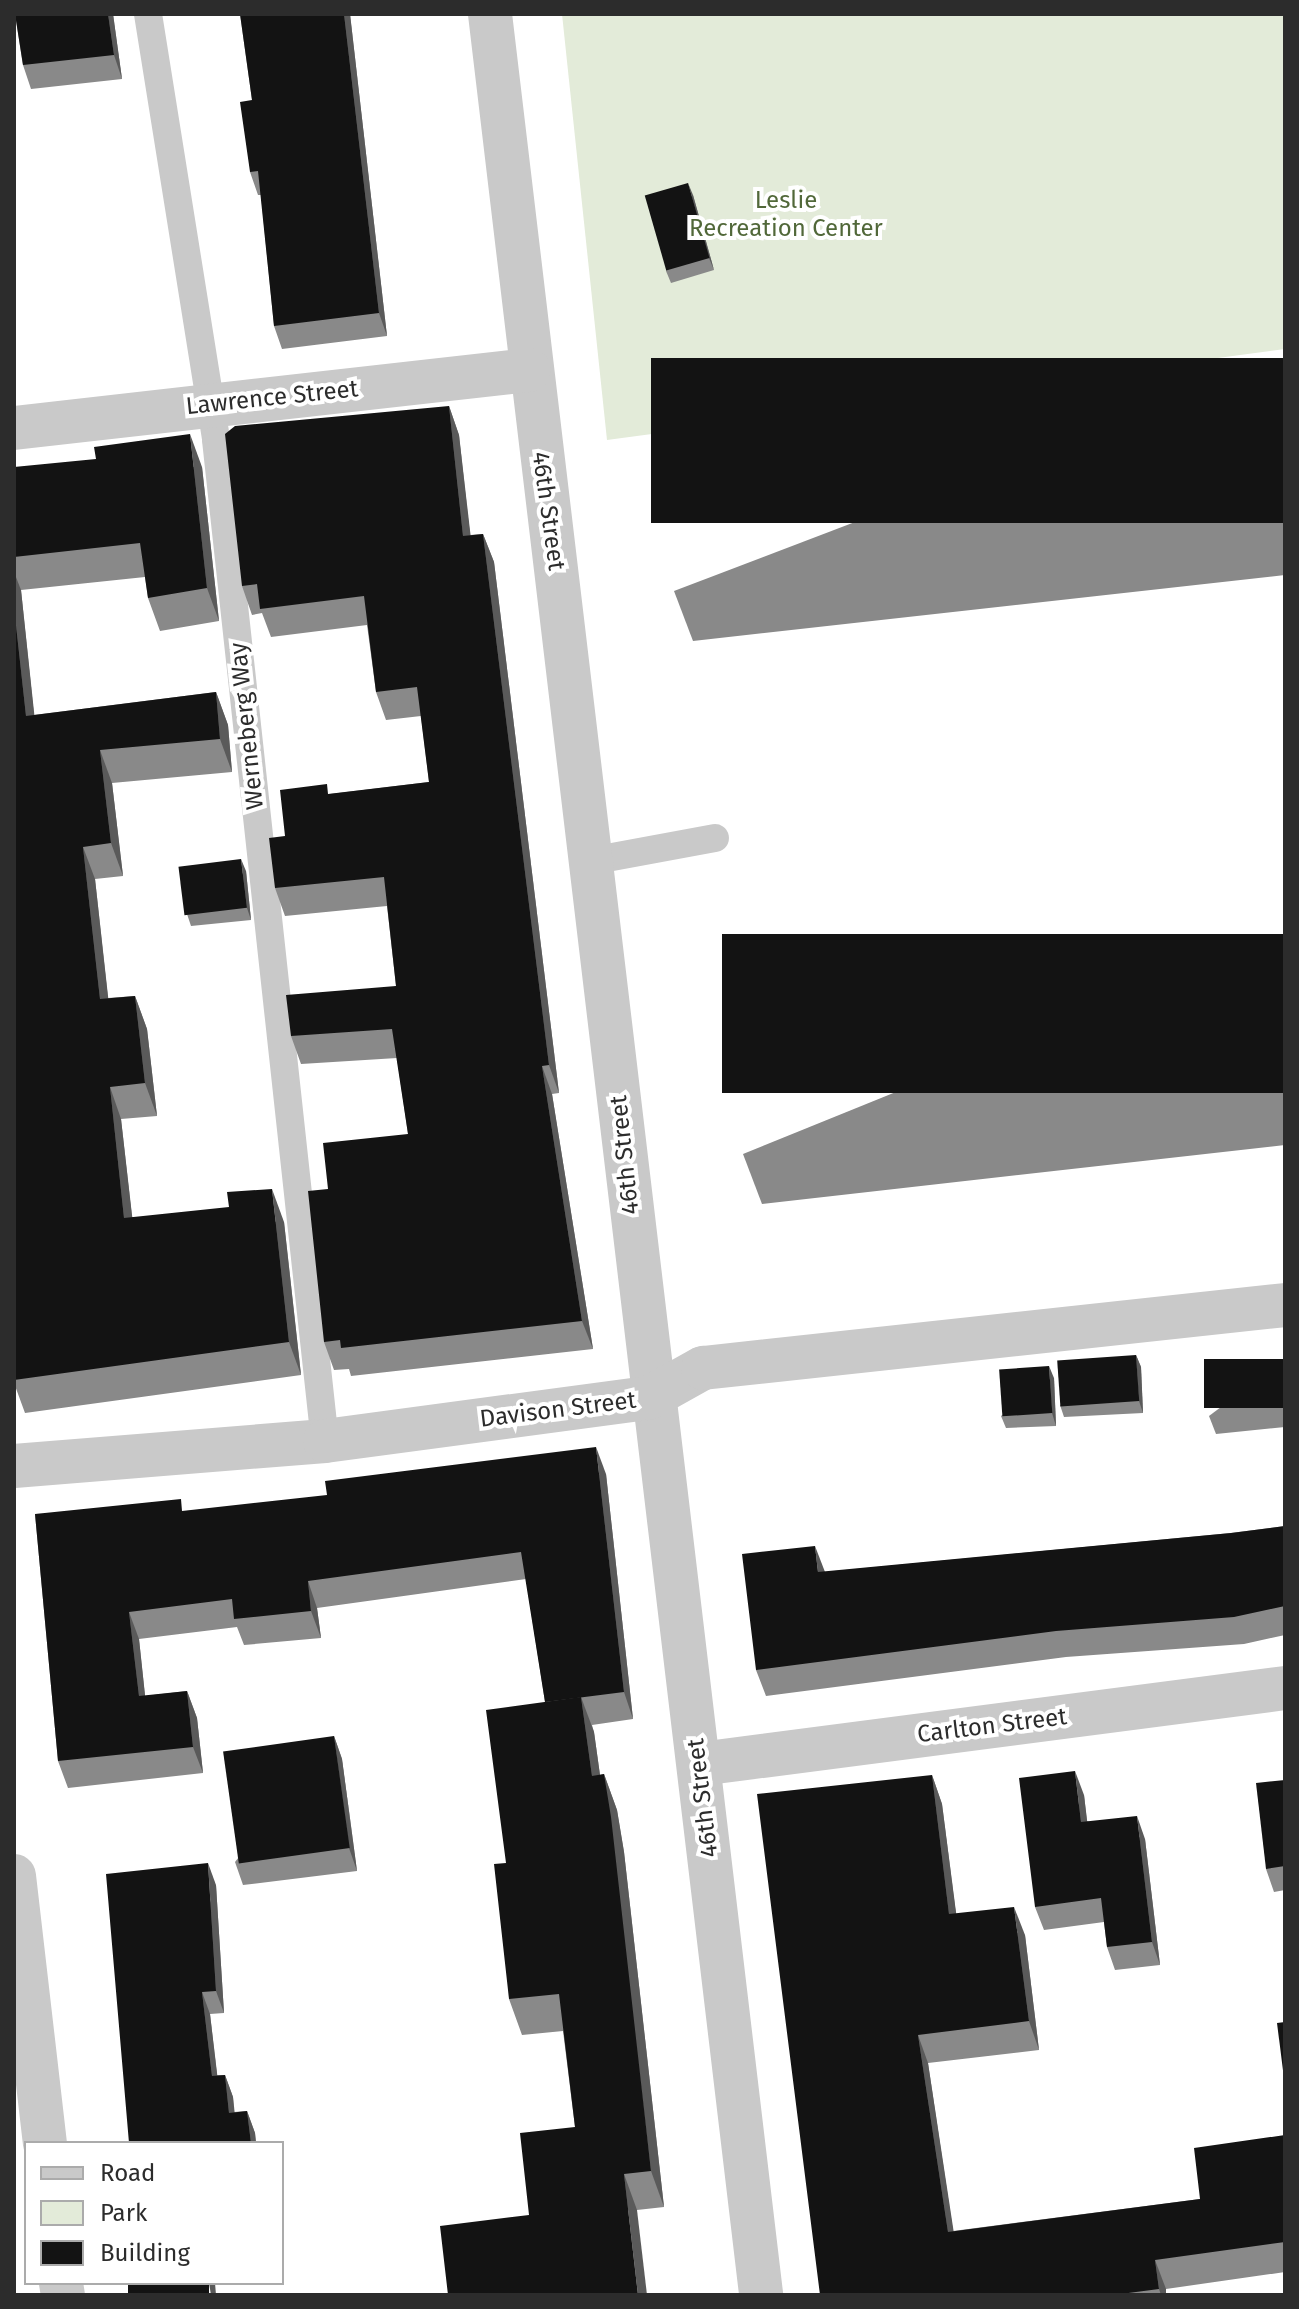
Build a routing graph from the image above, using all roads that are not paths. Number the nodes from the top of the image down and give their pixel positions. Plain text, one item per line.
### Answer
1 (148, 14) edge
2 (490, 14) edge
3 (529, 370) junction
4 (212, 405) junction
5 (14, 428) edge
6 (715, 838) dead end
7 (596, 860) junction
8 (1285, 1305) edge
9 (649, 1398) junction
10 (325, 1441) junction
11 (14, 1466) edge
12 (1285, 1688) edge
13 (700, 1764) junction
14 (14, 1876) edge
15 (45, 2141) edge
16 (761, 2295) edge

1 - 4 lane, Werneberg Way
2 - 3 street, 46th Street
3 - 4 street, Lawrence Street
3 - 7 street, 46th Street
4 - 5 street, Lawrence Street
4 - 10 lane, Werneberg Way
6 - 7 lane
7 - 9 street, 46th Street
8 - 9 street, Davison Street
9 - 10 street, Davison Street
9 - 13 street, 46th Street
10 - 11 street, Davison Street
12 - 13 street, Carlton Street
13 - 16 street, 46th Street
14 - 15 street

